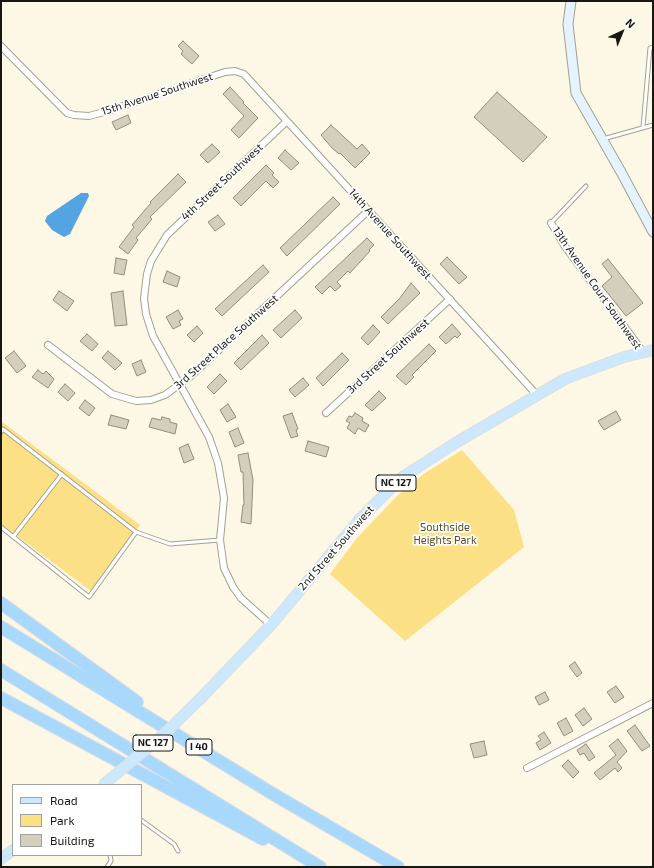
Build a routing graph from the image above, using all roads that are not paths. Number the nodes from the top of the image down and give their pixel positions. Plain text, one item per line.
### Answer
1 (571, 1) edge
2 (1, 46) edge
3 (653, 47) edge
4 (244, 74) joint
5 (287, 121) junction
6 (653, 125) edge
7 (643, 127) junction
8 (603, 142) junction
9 (586, 186) dead end
10 (369, 210) junction
11 (551, 223) joint
12 (653, 232) edge
13 (450, 299) junction
14 (48, 345) dead end
15 (648, 351) edge
16 (180, 385) junction
17 (536, 394) junction
18 (326, 413) dead end
19 (1, 432) edge
20 (62, 474) junction
21 (1, 527) edge
22 (136, 532) junction
23 (13, 537) junction
24 (220, 540) junction
25 (1, 603) edge
26 (271, 625) junction
27 (1, 627) edge
28 (1, 670) edge
29 (1, 698) edge
30 (653, 703) edge
31 (191, 742) junction
32 (527, 768) dead end
33 (104, 784) edge
34 (142, 821) edge
35 (12, 851) edge
36 (178, 851) dead end
37 (110, 856) edge
38 (1, 858) edge
39 (306, 858) junction
40 (107, 867) edge
41 (320, 867) edge
42 (398, 867) edge

1 - 8 main road
2 - 4 street, 15th Avenue Southwest
3 - 7 lane
4 - 5 street, 14th Avenue Southwest
5 - 10 street, 14th Avenue Southwest
5 - 16 street, 4th Street Southwest
6 - 7 lane
7 - 8 lane
8 - 12 main road
9 - 11 lane
10 - 13 street, 14th Avenue Southwest
10 - 16 street, 3rd Street Place Southwest
11 - 15 street, 13th Avenue Court Southwest
13 - 17 street, 14th Avenue Southwest
13 - 18 street, 3rd Street Southwest
14 - 16 street, 3rd Street Place Southwest
15 - 17 main road, 2nd Street Southwest / NC 127
16 - 24 street, 4th Street Southwest
17 - 26 main road, 2nd Street Southwest / NC 127
19 - 20 lane
20 - 22 lane
20 - 23 lane
21 - 23 lane
22 - 23 lane
22 - 24 lane
24 - 26 street, 4th Street Southwest
25 - 31 highway
26 - 33 main road, 2nd Street Southwest / NC 127, bridge
27 - 31 highway, I 40
28 - 39 highway
29 - 39 highway
30 - 32 street
31 - 42 highway, I 40
34 - 36 lane
35 - 38 main road
37 - 40 lane
39 - 41 highway

